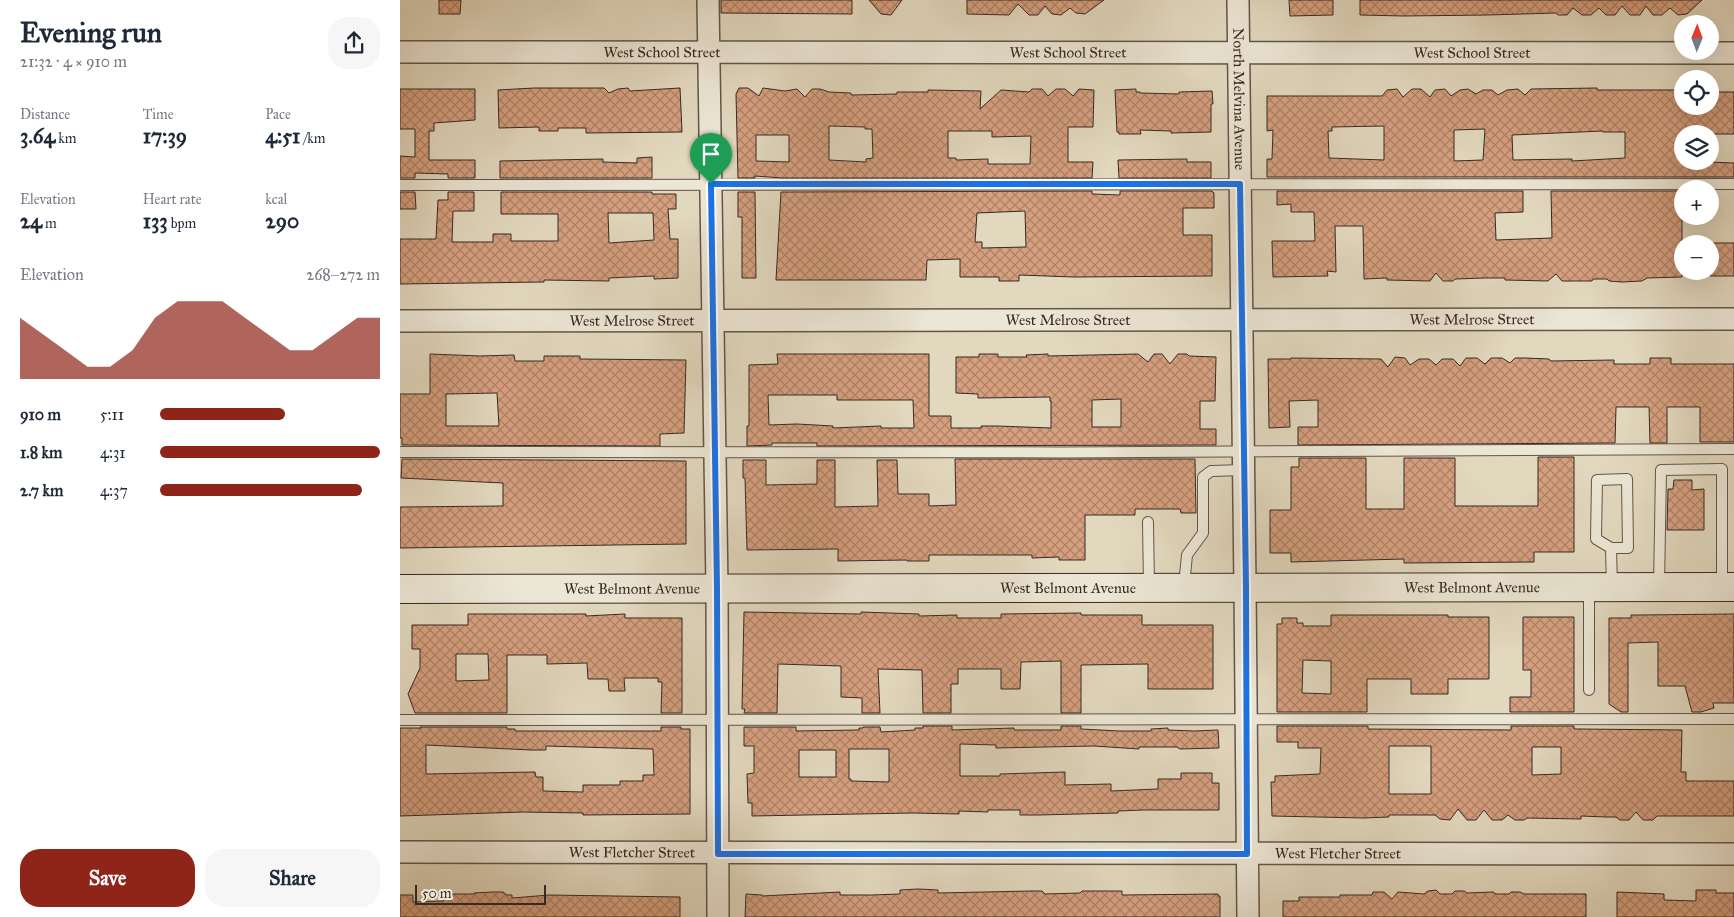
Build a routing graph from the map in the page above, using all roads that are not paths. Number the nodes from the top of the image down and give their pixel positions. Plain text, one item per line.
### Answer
1 (708, 0) edge
2 (1238, 0) edge
3 (400, 52) edge
4 (709, 52) junction
5 (1238, 53) junction
6 (1734, 53) edge
7 (711, 184) junction
8 (1240, 184) junction
9 (1734, 184) edge
10 (400, 185) edge
11 (1734, 319) edge
12 (713, 320) junction
13 (1242, 320) junction
14 (400, 321) edge
15 (1734, 449) edge
16 (400, 452) edge
17 (715, 453) junction
18 (1244, 461) junction
19 (1148, 522) dead end
20 (1611, 548) junction
21 (1149, 587) junction
22 (1184, 587) junction
23 (1246, 587) junction
24 (1600, 587) junction
25 (1659, 587) junction
26 (1728, 587) edge
27 (400, 588) edge
28 (717, 588) junction
29 (1588, 690) dead end
30 (1734, 719) edge
31 (400, 720) edge
32 (717, 720) junction
33 (1246, 720) junction
34 (400, 852) edge
35 (718, 854) junction
36 (1247, 854) junction
37 (1734, 854) edge
38 (718, 917) edge
39 (1248, 917) edge

1 - 4 street
2 - 5 street, North Melvina Avenue
3 - 4 street, West School Street
4 - 5 street, West School Street
4 - 7 street
5 - 6 street, West School Street
5 - 8 street, North Melvina Avenue
7 - 8 lane
7 - 10 lane
7 - 12 street
8 - 9 lane
8 - 13 street, North Melvina Avenue
11 - 13 street, West Melrose Street
12 - 13 street, West Melrose Street
12 - 14 street, West Melrose Street
12 - 17 street
13 - 18 street, North Melvina Avenue
15 - 18 lane
16 - 17 lane
17 - 18 lane
17 - 28 street
18 - 22 lane
18 - 23 street, North Melvina Avenue
19 - 21 lane
20 - 20 lane
20 - 24 lane
21 - 22 main road, West Belmont Avenue
21 - 28 main road, West Belmont Avenue
22 - 23 main road, West Belmont Avenue
23 - 24 main road, West Belmont Avenue
23 - 33 street, North Melvina Avenue
24 - 25 main road, West Belmont Avenue
24 - 29 lane
25 - 26 main road, West Belmont Avenue
25 - 26 lane
27 - 28 main road, West Belmont Avenue
28 - 32 street
30 - 33 lane
31 - 32 lane
32 - 33 lane
32 - 35 street
33 - 36 street, North Melvina Avenue
34 - 35 street, West Fletcher Street
35 - 36 street, West Fletcher Street
35 - 38 street
36 - 37 street, West Fletcher Street
36 - 39 street, North Melvina Avenue

